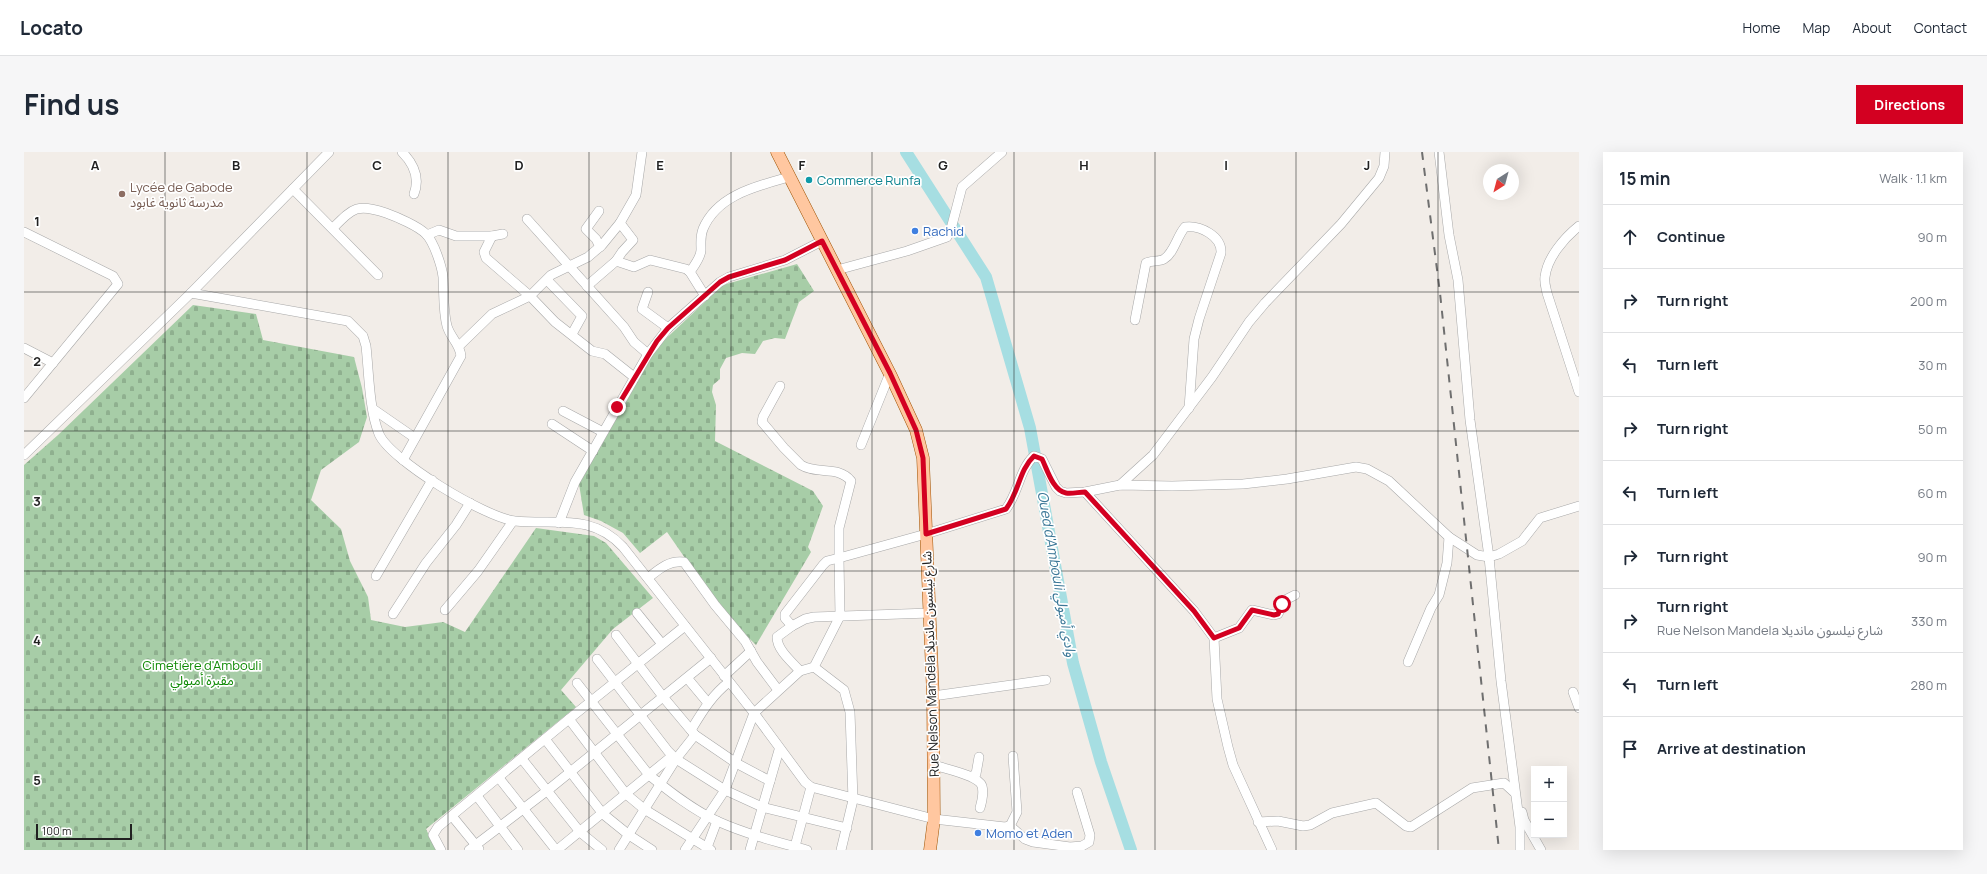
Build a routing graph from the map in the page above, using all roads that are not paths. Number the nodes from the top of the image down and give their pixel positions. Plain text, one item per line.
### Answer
1 (329, 152) edge
2 (402, 152) edge
3 (642, 152) edge
4 (777, 152) edge
5 (1002, 152) edge
6 (1385, 152) edge
7 (1439, 152) edge
8 (789, 177) junction
9 (293, 189) junction
10 (414, 194) dead end
11 (599, 211) dead end
12 (527, 219) dead end
13 (620, 223) junction
14 (1579, 226) edge
15 (332, 228) junction
16 (24, 232) edge
17 (503, 234) dead end
18 (427, 235) junction
19 (492, 236) junction
20 (822, 241) junction
21 (600, 247) junction
22 (616, 261) junction
23 (570, 266) junction
24 (837, 270) junction
25 (690, 272) junction
26 (378, 275) dead end
27 (546, 280) junction
28 (587, 286) junction
29 (648, 292) dead end
30 (191, 293) junction
31 (530, 296) junction
32 (705, 296) junction
33 (1134, 320) dead end
34 (668, 328) junction
35 (572, 334) junction
36 (459, 346) junction
37 (24, 348) edge
38 (648, 354) junction
39 (53, 363) junction
40 (890, 373) junction
41 (634, 377) junction
42 (780, 386) dead end
43 (1579, 392) edge
44 (24, 398) edge
45 (1189, 408) junction
46 (373, 409) junction
47 (563, 411) dead end
48 (552, 424) dead end
49 (603, 432) junction
50 (415, 438) junction
51 (861, 445) dead end
52 (593, 451) junction
53 (24, 454) edge
54 (403, 460) junction
55 (432, 480) junction
56 (1120, 485) junction
57 (1085, 492) junction
58 (470, 503) junction
59 (1579, 506) edge
60 (513, 521) junction
61 (559, 523) junction
62 (926, 534) junction
63 (1449, 537) junction
64 (1489, 557) junction
65 (839, 558) junction
66 (376, 576) dead end
67 (648, 578) junction
68 (1295, 595) dead end
69 (445, 610) dead end
70 (637, 613) dead end
71 (930, 613) junction
72 (393, 614) dead end
73 (840, 616) junction
74 (685, 626) junction
75 (792, 626) junction
76 (616, 635) dead end
77 (1214, 638) junction
78 (662, 644) junction
79 (751, 651) junction
80 (711, 658) junction
81 (596, 659) dead end
82 (1408, 662) dead end
83 (638, 664) junction
84 (814, 667) junction
85 (800, 671) junction
86 (688, 679) junction
87 (726, 679) junction
88 (1046, 680) dead end
89 (614, 682) junction
90 (577, 683) dead end
91 (778, 690) junction
92 (1573, 692) dead end
93 (933, 696) junction
94 (664, 698) junction
95 (592, 701) junction
96 (708, 702) junction
97 (1579, 708) edge
98 (754, 714) junction
99 (641, 715) junction
100 (569, 719) junction
101 (693, 732) junction
102 (616, 734) junction
103 (545, 739) junction
104 (779, 750) junction
105 (593, 752) junction
106 (1014, 756) dead end
107 (978, 757) dead end
108 (674, 758) junction
109 (522, 759) junction
110 (736, 763) junction
111 (934, 765) junction
112 (570, 771) junction
113 (649, 775) junction
114 (972, 776) junction
115 (499, 778) junction
116 (770, 781) junction
117 (661, 785) junction
118 (811, 787) junction
119 (548, 790) junction
120 (725, 790) junction
121 (1077, 792) dead end
122 (1516, 793) junction
123 (626, 794) junction
124 (477, 796) junction
125 (853, 800) junction
126 (762, 807) junction
127 (980, 808) dead end
128 (523, 809) junction
129 (644, 809) junction
130 (603, 814) junction
131 (452, 816) junction
132 (708, 816) junction
133 (802, 817) junction
134 (934, 819) junction
135 (717, 821) junction
136 (1258, 822) junction
137 (500, 826) junction
138 (1010, 826) junction
139 (847, 828) junction
140 (580, 832) junction
141 (629, 835) junction
142 (754, 836) junction
143 (692, 840) junction
144 (475, 848) edge
145 (794, 848) edge
146 (708, 849) edge
147 (441, 850) edge
148 (518, 850) edge
149 (557, 850) edge
150 (602, 850) edge
151 (619, 850) edge
152 (652, 850) edge
153 (685, 850) edge
154 (750, 850) edge
155 (807, 850) edge
156 (841, 850) edge
157 (930, 850) edge
158 (1272, 850) edge
159 (1520, 850) edge
160 (1541, 850) edge

1 - 9 street
2 - 10 street
3 - 13 street
4 - 8 main road, Rue Nelson Mandela شارع نيلسون مانديلا
5 - 24 street
6 - 45 street
7 - 64 street
8 - 20 main road, Rue Nelson Mandela شارع نيلسون مانديلا
8 - 25 street
9 - 15 street
9 - 30 street
11 - 21 street
12 - 23 street
13 - 21 street
13 - 22 street
14 - 43 street
15 - 18 street
15 - 26 street
16 - 39 street
17 - 19 street
18 - 19 street
18 - 36 street
19 - 31 street
20 - 24 main road, Rue Nelson Mandela شارع نيلسون مانديلا
20 - 32 street
21 - 23 street
22 - 25 street
22 - 28 street
23 - 27 street
23 - 28 street
24 - 40 main road, Rue Nelson Mandela شارع نيلسون مانديلا
25 - 32 street
27 - 31 street
27 - 35 street
28 - 38 street
29 - 34 street
30 - 46 street
30 - 53 street
31 - 35 street
31 - 36 street
32 - 34 street
33 - 45 street
34 - 38 street
35 - 41 street
36 - 50 street
37 - 39 street
38 - 41 street
39 - 44 street
40 - 51 street
40 - 62 main road, Rue Nelson Mandela شارع نيلسون مانديلا
41 - 49 street
42 - 65 street
45 - 56 street
46 - 50 street
46 - 54 street
47 - 49 street
48 - 52 street
49 - 52 street
50 - 54 street
52 - 61 street
54 - 55 street
55 - 58 street
55 - 66 street
56 - 57 street
56 - 63 street
57 - 62 street
57 - 77 street
58 - 60 street
58 - 72 street
59 - 64 street
60 - 61 street
60 - 69 street
61 - 67 street
62 - 65 street
62 - 71 main road, Rue Nelson Mandela شارع نيلسون مانديلا
63 - 64 street
63 - 82 street
64 - 122 street
65 - 73 street
65 - 75 street
67 - 74 street
67 - 79 street
68 - 77 street
70 - 78 street
71 - 73 street
71 - 93 main road, Rue Nelson Mandela شارع نيلسون مانديلا
73 - 75 street
73 - 84 street
74 - 78 street
74 - 80 street
75 - 85 street
76 - 83 street
77 - 136 street
78 - 83 street
79 - 87 street
79 - 91 street
80 - 86 street
80 - 87 street
81 - 89 street
83 - 89 street
83 - 94 street
84 - 85 street
84 - 125 street
85 - 91 street
86 - 94 street
86 - 96 street
87 - 96 street
87 - 98 street
88 - 93 street
89 - 95 street
89 - 99 street
90 - 95 street
91 - 98 street
92 - 97 street
93 - 111 main road, Rue Nelson Mandela شارع نيلسون مانديلا
94 - 99 street
94 - 101 street
95 - 100 street
95 - 102 street
96 - 101 street
98 - 104 street
98 - 110 street
99 - 102 street
99 - 108 street
100 - 103 street
100 - 105 street
101 - 108 street
101 - 110 street
102 - 105 street
102 - 113 street
103 - 109 street
103 - 112 street
104 - 116 street
104 - 118 street
105 - 112 street
105 - 123 street
106 - 138 street
107 - 114 street
108 - 113 street
108 - 117 street
108 - 120 street
109 - 115 street
109 - 119 street
110 - 116 street
110 - 120 street
111 - 114 street
111 - 134 main road, Rue Nelson Mandela شارع نيلسون مانديلا
112 - 119 street
112 - 130 street
113 - 117 street
113 - 123 street
114 - 127 street
115 - 124 street
115 - 128 street
116 - 126 street
117 - 129 street
117 - 132 street
118 - 125 street
118 - 133 street
119 - 128 street
119 - 140 street
120 - 126 street
120 - 132 street
121 - 138 street
122 - 136 street
122 - 159 street
122 - 160 street
123 - 129 street
123 - 130 street
124 - 131 street
124 - 137 street
125 - 134 street
125 - 139 street
126 - 133 street
126 - 142 street
128 - 137 street
128 - 149 street
129 - 141 street
129 - 143 street
130 - 140 street
130 - 141 street
131 - 144 street
131 - 147 street
132 - 135 street
132 - 143 street
133 - 139 street
133 - 145 street
134 - 138 street
134 - 157 main road, Rue Nelson Mandela شارع نيلسون مانديلا
135 - 142 street
135 - 146 street
136 - 158 street
137 - 144 street
137 - 148 street
139 - 156 street
140 - 149 street
140 - 150 street
141 - 151 street
141 - 152 street
142 - 145 street
142 - 154 street
143 - 146 street
143 - 153 street
145 - 155 street

